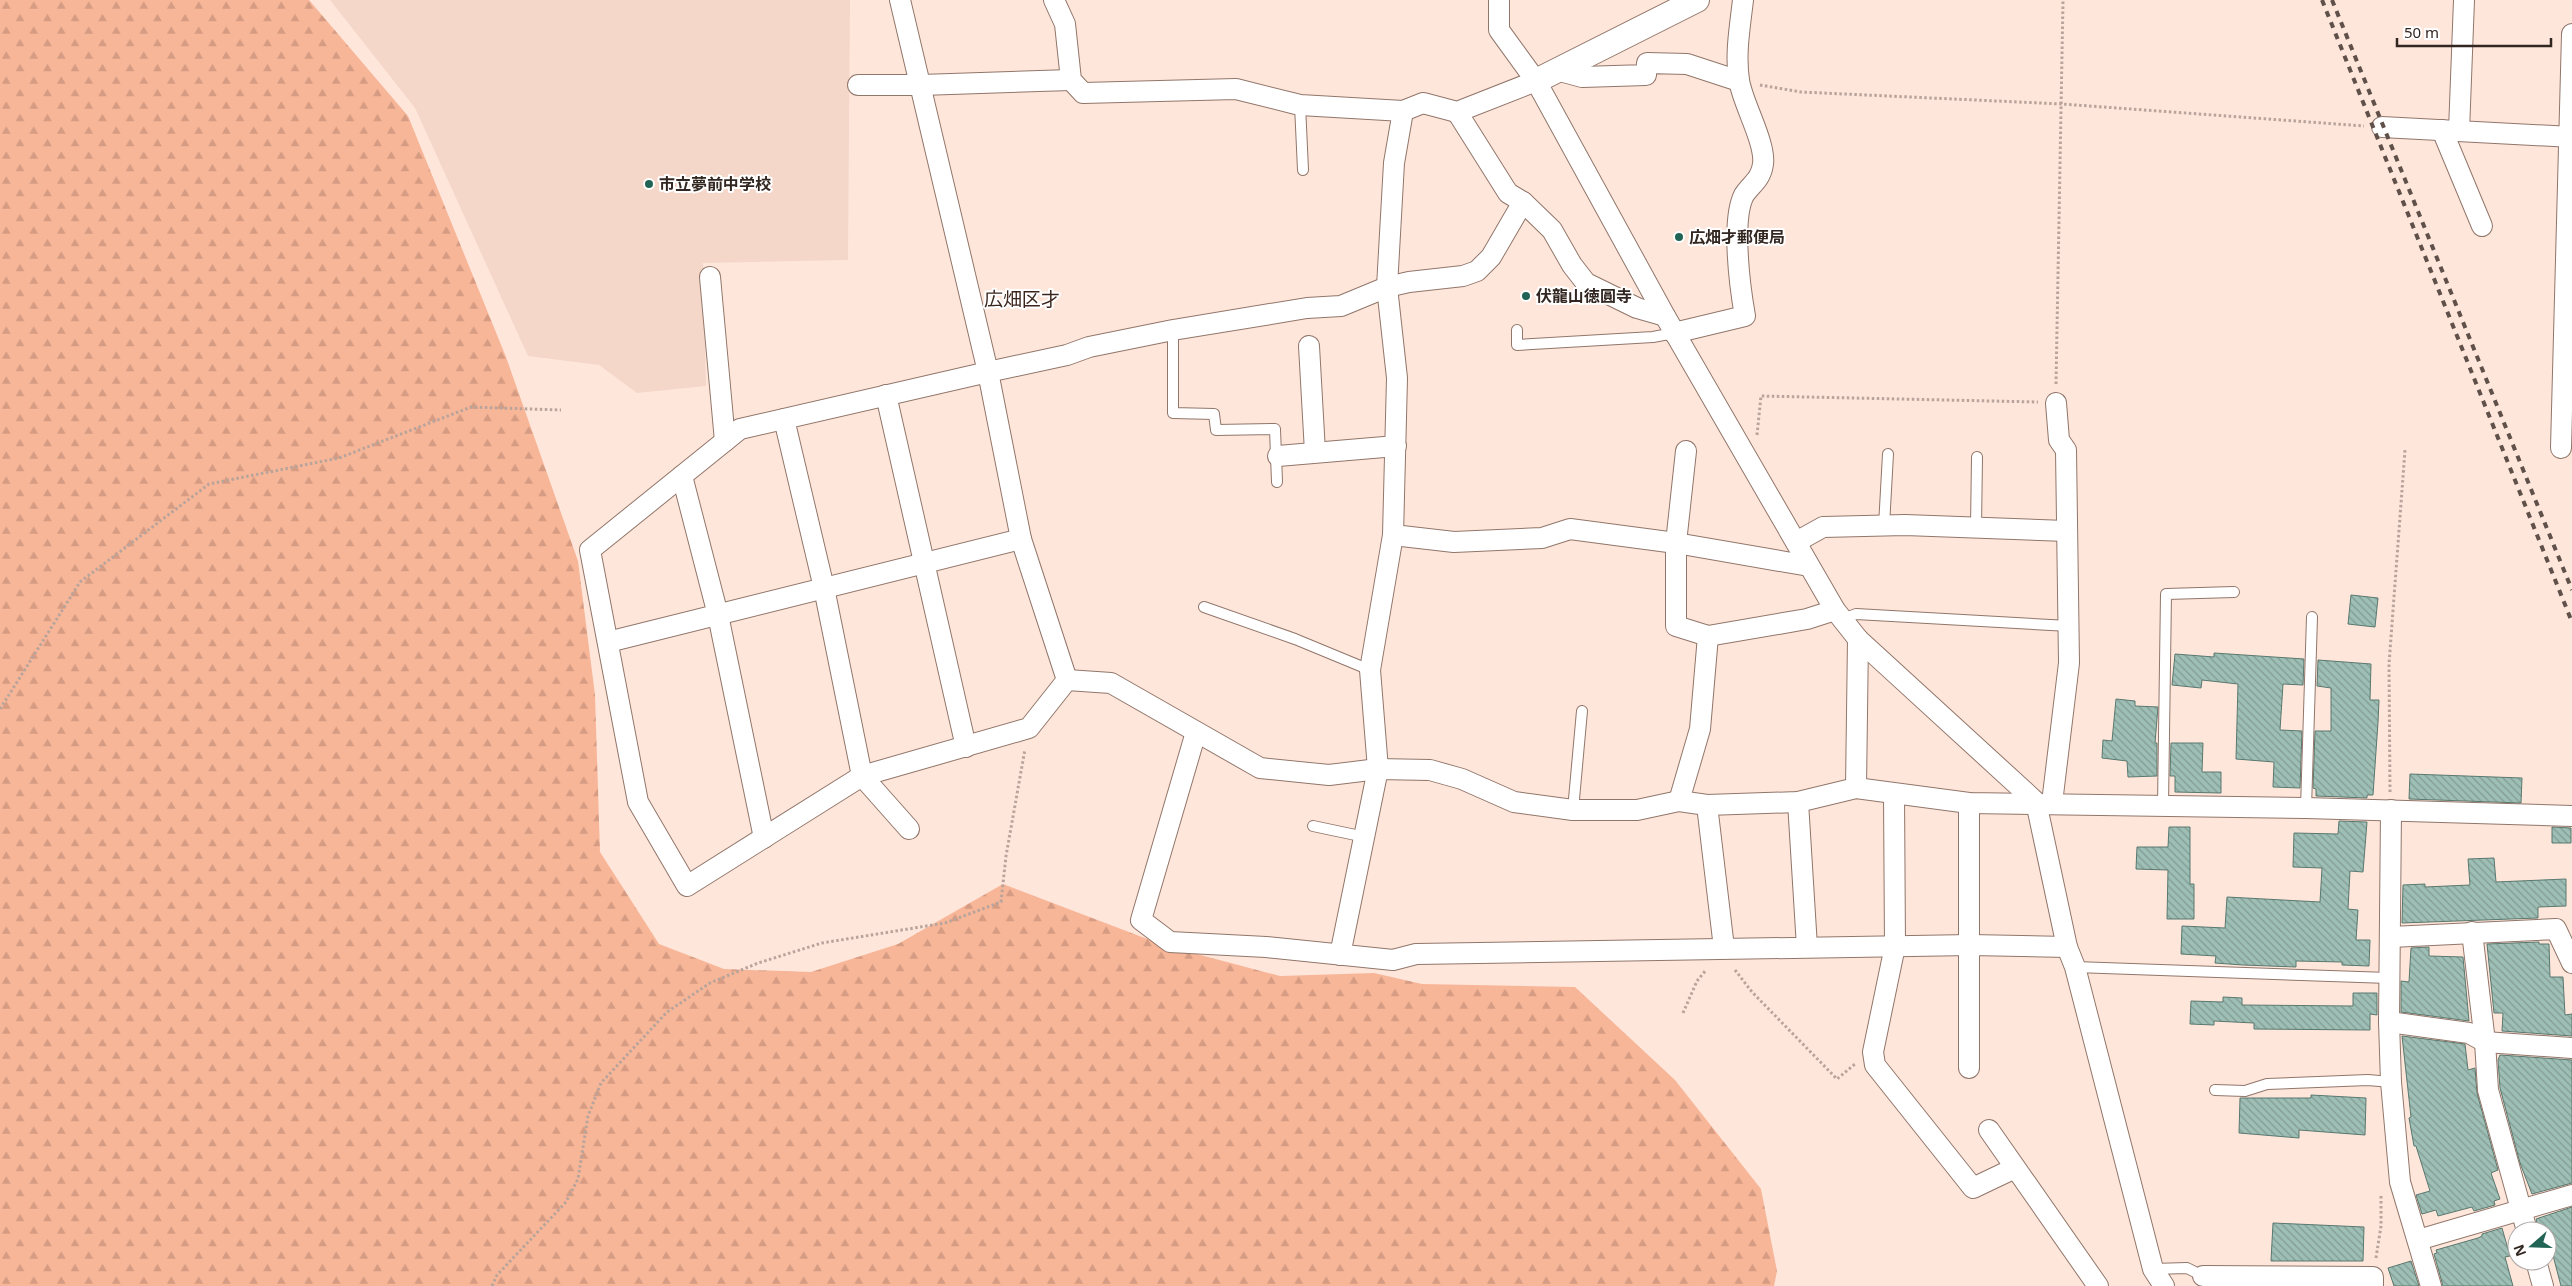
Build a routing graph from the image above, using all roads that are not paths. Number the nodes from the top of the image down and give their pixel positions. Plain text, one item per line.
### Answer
1 (900, 0) edge
2 (1054, 0) edge
3 (1499, 0) edge
4 (1697, 0) edge
5 (1743, 0) edge
6 (2464, 0) edge
7 (2572, 34) edge
8 (1560, 71) junction
9 (1071, 80) junction
10 (1536, 81) junction
11 (1739, 81) junction
12 (858, 85) dead end
13 (921, 85) junction
14 (1300, 105) junction
15 (1403, 111) junction
16 (1457, 112) junction
17 (2382, 127) road end
18 (2450, 131) junction
19 (2570, 137) edge
20 (1303, 170) dead end
21 (1523, 202) junction
22 (2482, 226) dead end
23 (710, 277) dead end
24 (1388, 287) junction
25 (1670, 324) junction
26 (1173, 330) junction
27 (1517, 330) dead end
28 (1309, 346) dead end
29 (988, 372) junction
30 (886, 395) junction
31 (2056, 403) road end
32 (784, 419) junction
33 (725, 441) junction
34 (1396, 446) junction
35 (2561, 448) dead end
36 (1686, 451) dead end
37 (1315, 452) junction
38 (1888, 454) dead end
39 (1278, 456) junction
40 (1977, 457) dead end
41 (682, 476) junction
42 (1277, 482) dead end
43 (1884, 526) junction
44 (1976, 527) junction
45 (2066, 531) junction
46 (1393, 535) junction
47 (1020, 539) junction
48 (1796, 542) junction
49 (1676, 543) junction
50 (924, 563) junction
51 (1809, 566) junction
52 (824, 588) junction
53 (2234, 592) dead end
54 (1204, 607) dead end
55 (718, 615) junction
56 (1839, 615) junction
57 (2312, 617) dead end
58 (2069, 626) junction
59 (1708, 636) junction
60 (1858, 639) junction
61 (608, 642) junction
62 (1370, 670) junction
63 (1068, 680) junction
64 (1582, 712) dead end
65 (1196, 732) junction
66 (966, 747) junction
67 (1378, 769) junction
68 (862, 776) junction
69 (1856, 788) junction
70 (1894, 794) junction
71 (1679, 801) junction
72 (1798, 802) junction
73 (1969, 802) junction
74 (2044, 803) junction
75 (1707, 805) junction
76 (2163, 805) junction
77 (2306, 808) junction
78 (1573, 810) junction
79 (2391, 810) junction
80 (2572, 816) edge
81 (1313, 826) dead end
82 (909, 829) dead end
83 (1365, 837) junction
84 (764, 838) junction
85 (2472, 932) junction
86 (2391, 936) junction
87 (1971, 945) junction
88 (1895, 946) junction
89 (1807, 947) junction
90 (2067, 947) junction
91 (1725, 953) junction
92 (1340, 955) junction
93 (2572, 963) edge
94 (2075, 967) junction
95 (2389, 978) junction
96 (2389, 1022) junction
97 (2485, 1042) junction
98 (2572, 1048) edge
99 (1969, 1068) dead end
100 (2391, 1082) junction
101 (2215, 1090) dead end
102 (1989, 1130) dead end
103 (2015, 1168) junction
104 (2572, 1195) edge
105 (2521, 1209) junction
106 (2524, 1221) edge
107 (2418, 1240) junction
108 (2539, 1271) edge
109 (2203, 1276) joint
110 (2147, 1278) edge
111 (2098, 1286) edge
112 (2164, 1286) edge
113 (2373, 1286) edge
114 (2431, 1286) edge
115 (2543, 1286) edge

1 - 13 street
2 - 9 street
3 - 10 street
4 - 8 street
5 - 11 street
6 - 18 street
7 - 19 street
8 - 10 street
8 - 11 street
9 - 13 street
9 - 14 street
10 - 16 street
10 - 25 street
11 - 25 street
12 - 13 street
13 - 29 street
14 - 15 street
14 - 20 lane
15 - 16 street
15 - 24 street
16 - 21 street
17 - 18 street
18 - 19 street
18 - 22 street
19 - 35 street
21 - 24 street
21 - 25 street
23 - 33 street
24 - 26 street
24 - 34 street
25 - 27 lane
25 - 48 street
26 - 29 street
26 - 39 lane
28 - 37 street
29 - 30 street
29 - 47 street
30 - 32 street
30 - 50 street
31 - 45 street
32 - 33 street
32 - 52 street
33 - 41 street
34 - 37 street
34 - 46 street
36 - 49 street
37 - 39 street
38 - 43 lane
39 - 42 lane
40 - 44 lane
41 - 55 street
41 - 61 street
43 - 44 street
43 - 48 street
44 - 45 street
45 - 58 street
46 - 49 street
46 - 62 street
47 - 50 street
47 - 63 street
48 - 51 street
49 - 51 street
49 - 59 street
50 - 52 street
50 - 66 street
51 - 56 street
52 - 55 street
52 - 68 street
53 - 76 lane
54 - 62 lane
55 - 61 street
55 - 84 street
56 - 58 lane
56 - 59 street
56 - 60 street
57 - 77 lane
58 - 74 street
59 - 71 street
60 - 69 street
60 - 74 street
61 - 84 street
62 - 67 street
63 - 65 street
63 - 66 street
64 - 78 lane
65 - 67 street
65 - 92 street
66 - 68 street
67 - 78 street
67 - 83 street
68 - 82 street
68 - 84 street
69 - 70 street
69 - 72 street
70 - 73 street
70 - 88 street
71 - 75 street
71 - 78 street
72 - 75 street
72 - 89 street
73 - 74 street
73 - 87 street
74 - 76 street
74 - 90 street
75 - 91 street
76 - 77 street
77 - 79 street
79 - 80 street
79 - 86 street
81 - 83 lane
83 - 92 street
85 - 86 street
85 - 93 street
85 - 97 street
86 - 95 street
87 - 88 street
87 - 90 street
87 - 99 street
88 - 89 street
88 - 103 street
89 - 91 street
90 - 94 street
91 - 92 street
94 - 95 lane
94 - 110 street
95 - 96 street
96 - 97 street
96 - 100 street
97 - 98 street
97 - 105 street
100 - 101 lane
100 - 107 street
102 - 103 street
103 - 111 street
104 - 105 street
105 - 106 street
105 - 107 street
107 - 114 street
108 - 115 street
109 - 110 lane
109 - 113 street
110 - 112 street

